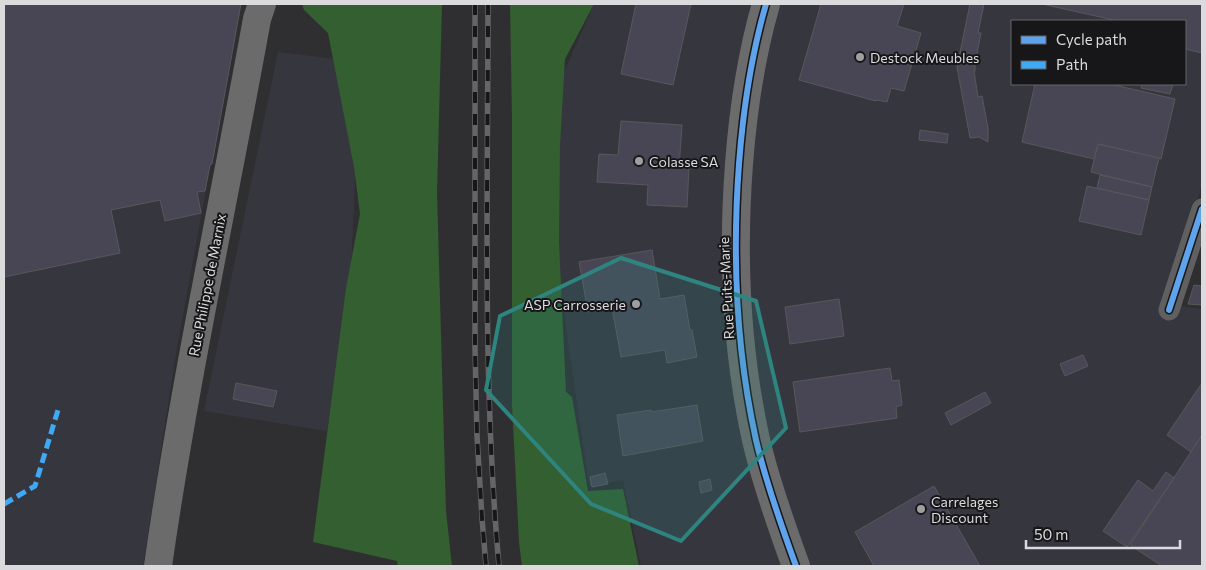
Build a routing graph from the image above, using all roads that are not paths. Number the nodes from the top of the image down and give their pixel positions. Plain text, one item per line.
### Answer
1 (766, 4) edge
2 (259, 9) edge
3 (1202, 208) edge
4 (1169, 310) dead end
5 (158, 566) edge
6 (796, 566) edge

1 - 6 street, Rue Puits-Marie
2 - 5 street, Rue Philippe de Marnix
3 - 4 street

